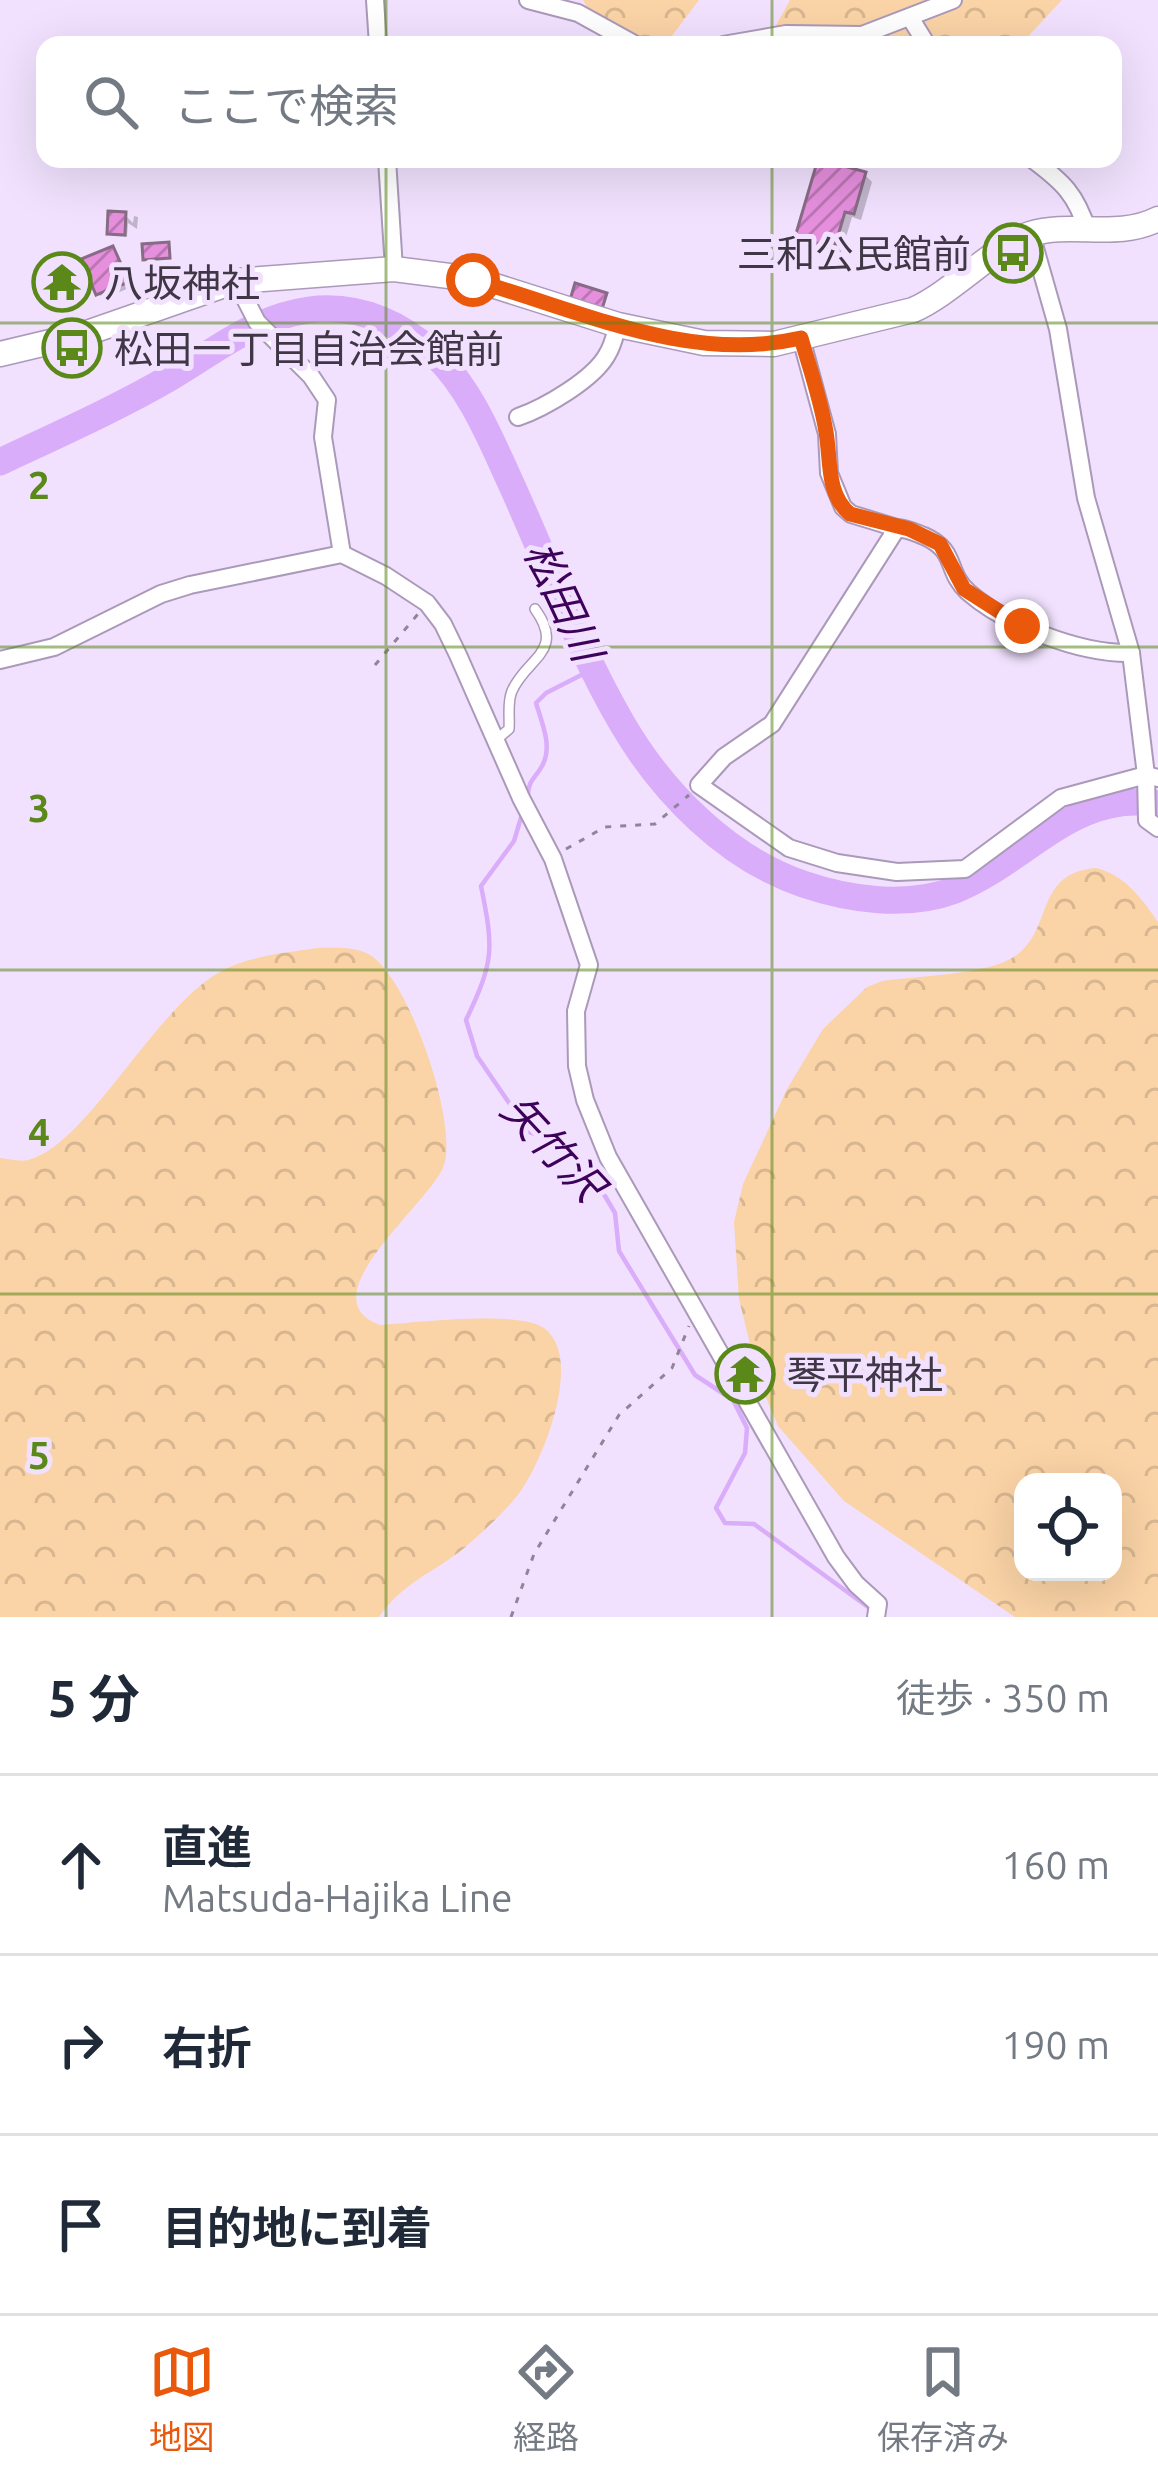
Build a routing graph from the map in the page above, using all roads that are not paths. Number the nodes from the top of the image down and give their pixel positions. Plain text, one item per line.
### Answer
1 (375, 0) edge
2 (528, 0) edge
3 (953, 0) edge
4 (910, 19) junction
5 (377, 36) edge
6 (620, 36) edge
7 (775, 36) edge
8 (921, 36) edge
9 (388, 168) edge
10 (1044, 168) edge
11 (1158, 219) edge
12 (1088, 232) junction
13 (1030, 234) junction
14 (394, 269) junction
15 (236, 281) junction
16 (618, 325) junction
17 (801, 338) junction
18 (0, 354) edge
19 (518, 417) dead end
20 (898, 528) junction
21 (342, 554) junction
22 (535, 609) dead end
23 (1131, 652) junction
24 (0, 660) edge
25 (495, 741) junction
26 (1150, 777) edge
27 (1158, 828) edge
28 (876, 1617) edge

1 - 5 street
2 - 6 street
3 - 4 street
4 - 7 street
4 - 8 street
9 - 14 street
10 - 12 street
11 - 12 main road
12 - 13 main road
13 - 17 main road
13 - 23 street
14 - 15 main road
14 - 16 main road
15 - 18 main road
15 - 21 street
16 - 17 main road
16 - 19 street
17 - 20 street
20 - 23 street
20 - 26 street
21 - 24 street
21 - 25 street
22 - 25 lane
23 - 26 street
25 - 28 street
26 - 27 street

